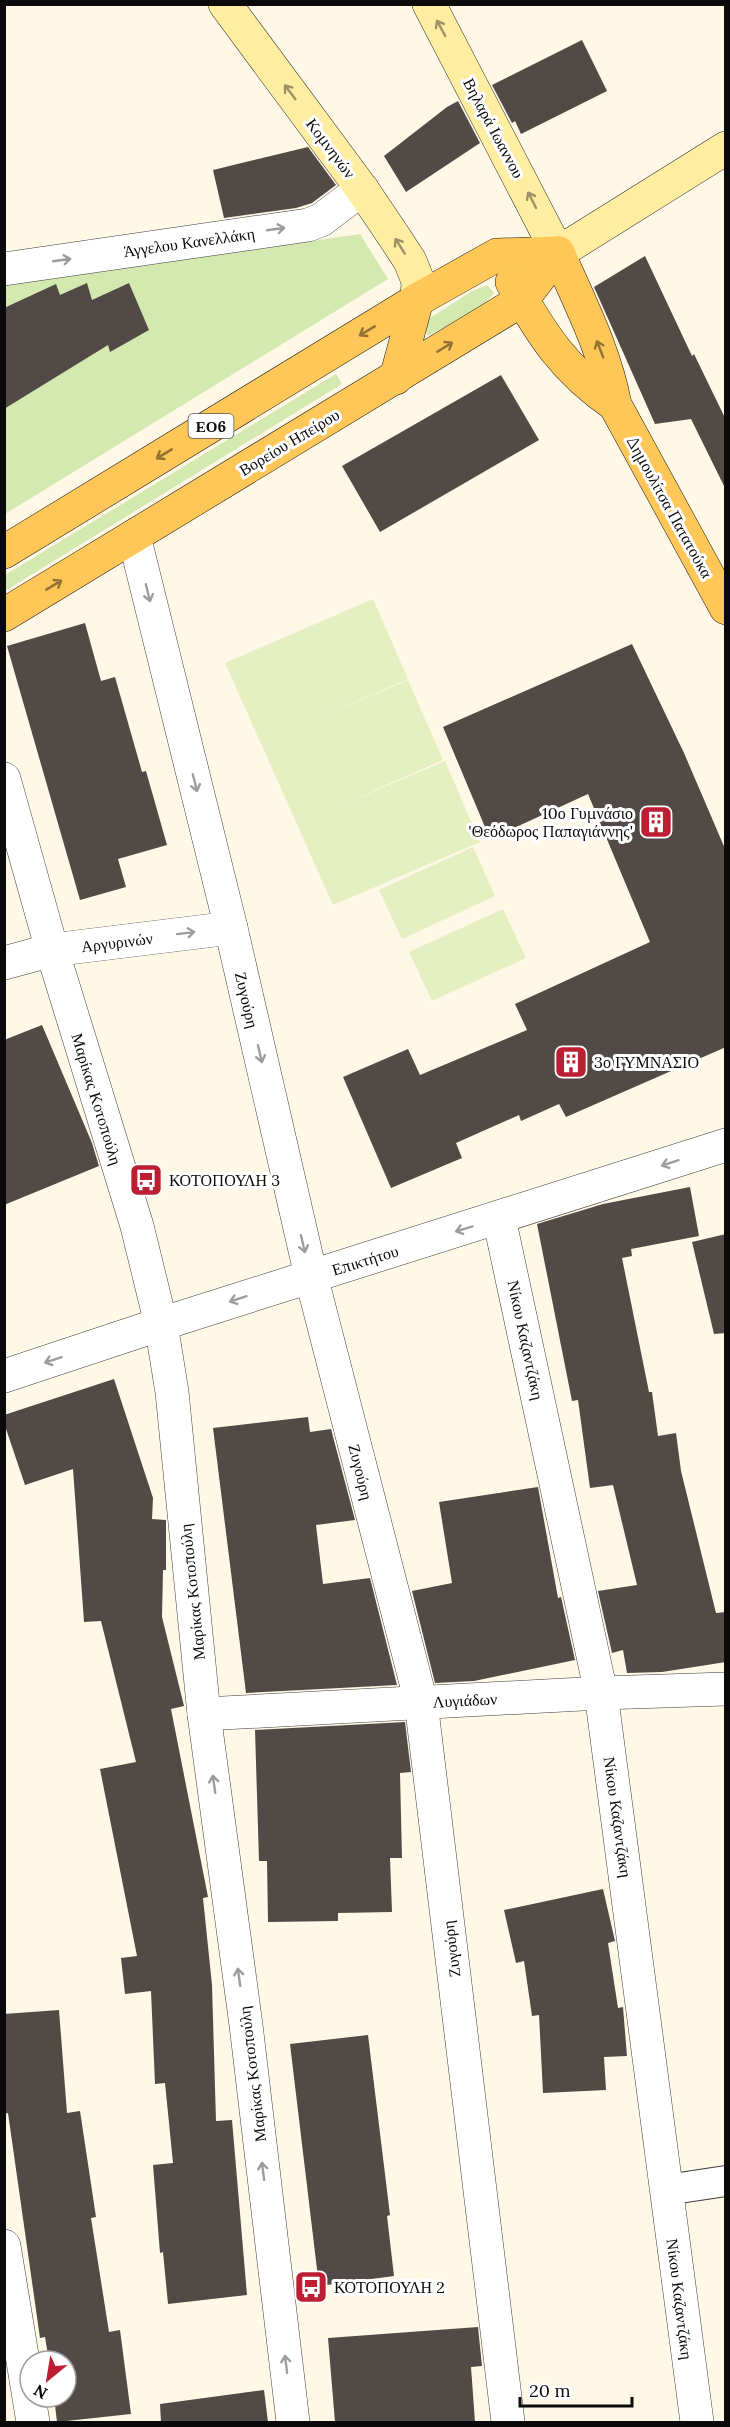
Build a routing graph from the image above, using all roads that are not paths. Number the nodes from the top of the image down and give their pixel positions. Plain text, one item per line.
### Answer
1 (225, 4) edge
2 (429, 4) edge
3 (726, 148) edge
4 (362, 189) junction
5 (558, 253) junction
6 (497, 255) junction
7 (4, 269) edge
8 (417, 300) junction
9 (522, 300) junction
10 (396, 378) junction
11 (615, 405) junction
12 (134, 536) junction
13 (4, 552) edge
14 (726, 608) edge
15 (4, 615) edge
16 (4, 779) edge
17 (231, 928) junction
18 (52, 950) junction
19 (4, 963) edge
20 (726, 1145) edge
21 (500, 1218) junction
22 (311, 1276) junction
23 (161, 1324) junction
24 (4, 1376) edge
25 (726, 1689) edge
26 (601, 1693) junction
27 (421, 1702) junction
28 (204, 1714) junction
29 (726, 2181) edge
30 (666, 2190) junction
31 (4, 2246) edge
32 (33, 2422) edge
33 (293, 2422) edge
34 (508, 2422) edge
35 (697, 2422) edge

4 -> 1 main road, Κομνηνών
5 -> 2 main road, Βηλαρά Ιωαννου
3 - 5 main road, Βορείου Ηπείρου
7 -> 4 street, Άγγελου Κανελλάκη
8 -> 4 main road, Κομνηνών
5 - 6 main road, ΕΟ6
5 - 9 main road, Βορείου Ηπείρου
11 -> 5 main road, Δημουλίτσα Πατατούκα
6 - 8 main road, ΕΟ6
6 - 9 main road, Δημουλίτσα Πατατούκα
8 - 10 main road
8 -> 13 main road, ΕΟ6
10 -> 9 main road, Βορείου Ηπείρου
9 - 11 main road, Δημουλίτσα Πατατούκα
10 - 12 main road, Βορείου Ηπείρου
11 - 14 main road, Δημουλίτσα Πατατούκα
15 -> 12 main road, Βορείου Ηπείρου
12 -> 17 street, Ζυγούρη
16 - 18 street, Μαρίκας Κοτοπούλη
18 -> 17 street, Αργυρινών
17 -> 22 street, Ζυγούρη
18 - 19 street, Αργυρινών
18 - 23 street, Μαρίκας Κοτοπούλη
20 -> 21 street, Επικτήτου
21 -> 22 street, Επικτήτου
21 - 26 street, Νίκου Καζαντζάκη
22 -> 23 street, Επικτήτου
22 - 27 street, Ζυγούρη
23 -> 24 street, Επικτήτου
23 - 28 street, Μαρίκας Κοτοπούλη
25 - 26 street, Λυγιάδων
26 - 27 street, Λυγιάδων
26 - 30 street, Νίκου Καζαντζάκη
27 - 28 street, Λυγιάδων
27 - 34 street, Ζυγούρη
33 -> 28 street, Μαρίκας Κοτοπούλη
29 - 30 street
30 - 35 street, Νίκου Καζαντζάκη
31 - 32 street

